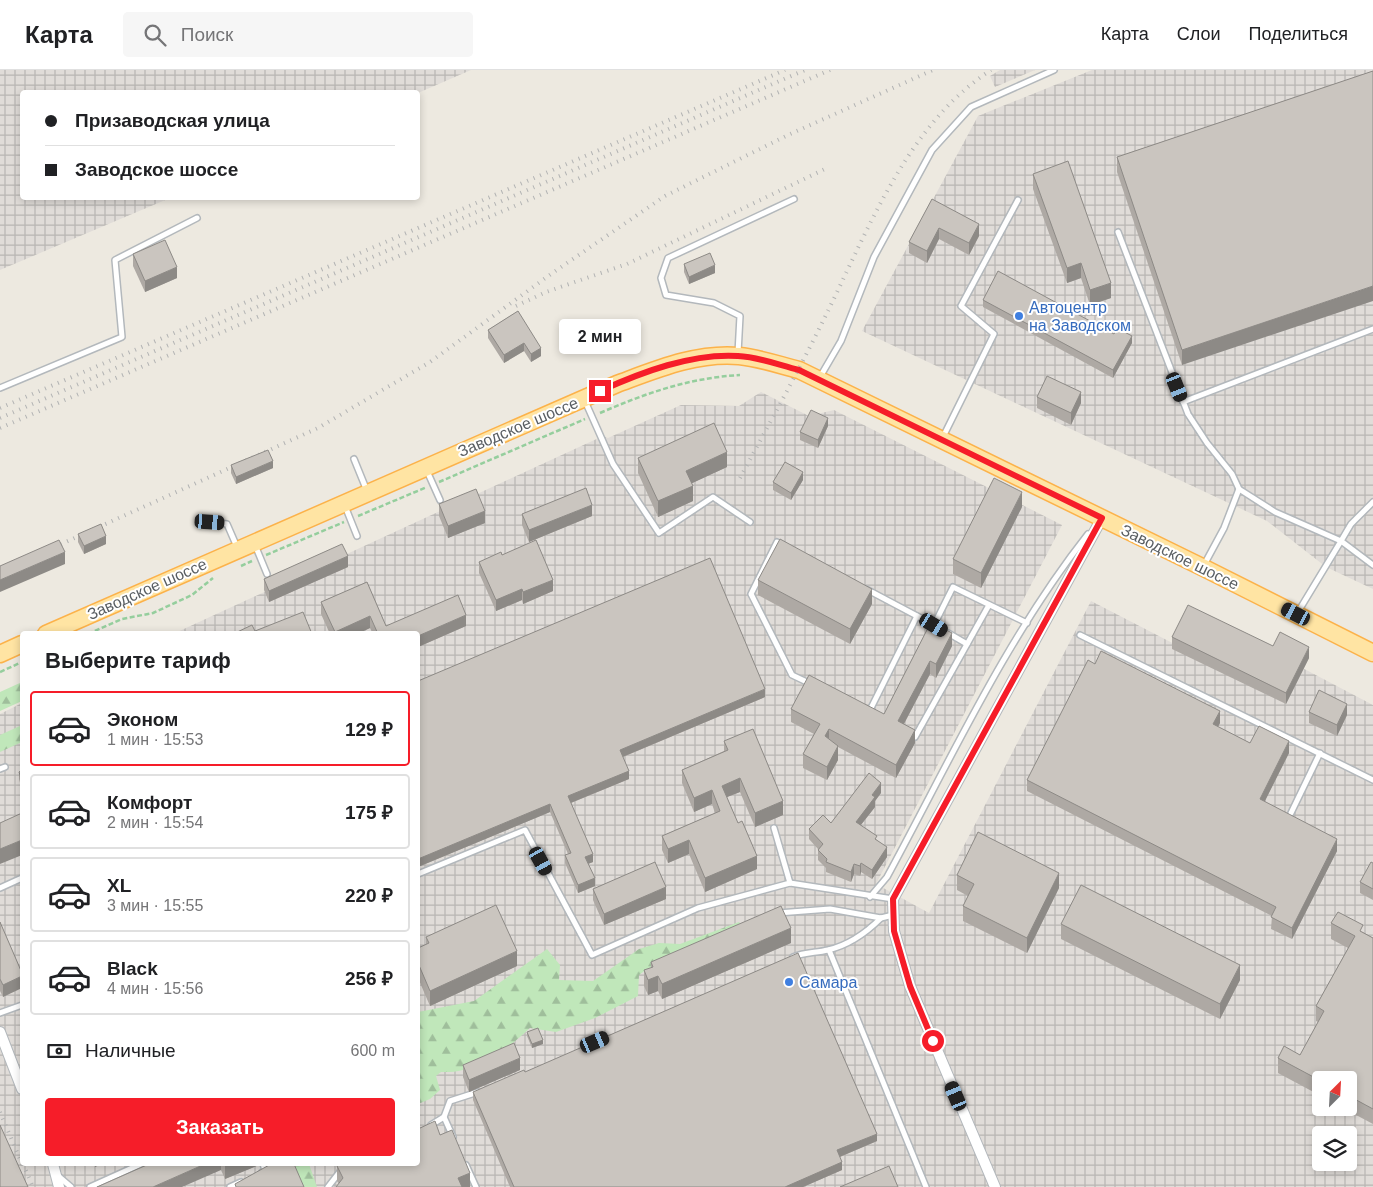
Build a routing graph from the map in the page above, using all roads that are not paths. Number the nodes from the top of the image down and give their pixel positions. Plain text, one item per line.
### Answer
1 (1054, 70) edge
2 (794, 199) dead end
3 (1018, 200) dead end
4 (197, 218) dead end
5 (1118, 232) dead end
6 (1373, 329) edge
7 (738, 356) junction
8 (818, 380) junction
9 (0, 388) edge
10 (584, 398) junction
11 (1183, 402) junction
12 (942, 440) junction
13 (354, 459) dead end
14 (426, 467) junction
15 (1238, 489) junction
16 (368, 492) junction
17 (440, 500) dead end
18 (1373, 502) edge
19 (343, 503) junction
20 (1102, 518) junction
21 (210, 522) dead end
22 (750, 522) dead end
23 (357, 536) dead end
24 (1341, 541) junction
25 (253, 542) junction
26 (786, 547) edge
27 (238, 549) junction
28 (1373, 565) edge
29 (1202, 567) junction
30 (267, 574) dead end
31 (856, 584) edge
32 (989, 605) junction
33 (1296, 614) junction
34 (917, 616) junction
35 (1027, 623) junction
36 (934, 625) junction
37 (53, 631) edge
38 (1080, 635) dead end
39 (967, 644) junction
40 (20, 645) edge
41 (1373, 653) edge
42 (0, 654) edge
43 (818, 688) edge
44 (860, 709) edge
45 (914, 737) edge
46 (1320, 753) junction
47 (1373, 780) edge
48 (1291, 812) dead end
49 (774, 828) dead end
50 (420, 873) edge
51 (20, 879) edge
52 (790, 883) junction
53 (0, 888) edge
54 (870, 897) junction
55 (893, 899) junction
56 (778, 913) edge
57 (894, 915) junction
58 (881, 918) junction
59 (829, 950) junction
60 (784, 961) edge
61 (20, 1006) edge
62 (0, 1013) edge
63 (0, 1032) edge
64 (20, 1083) edge
65 (488, 1088) edge
66 (444, 1117) junction
67 (424, 1129) edge
68 (456, 1143) edge
69 (464, 1161) edge
70 (53, 1166) edge
71 (137, 1166) edge
72 (264, 1166) edge
73 (348, 1167) edge
74 (256, 1174) edge
75 (57, 1175) junction
76 (248, 1178) edge
77 (58, 1187) edge
78 (71, 1187) edge
79 (90, 1187) edge
80 (230, 1187) edge
81 (328, 1187) edge
82 (476, 1187) edge
83 (926, 1187) edge
84 (995, 1187) edge

1 - 8 lane
2 - 7 lane
3 - 12 lane
4 - 9 lane
5 - 11 lane
6 - 11 lane
7 - 8 main road, Заводское шоссе
7 - 10 main road, Заводское шоссе
8 - 12 main road, Заводское шоссе
10 - 14 main road, Заводское шоссе
10 - 22 lane
11 - 15 lane
12 - 20 main road, Заводское шоссе
13 - 16 lane
14 - 16 main road, Заводское шоссе
14 - 17 lane
15 - 24 lane
15 - 29 lane
16 - 19 main road, Заводское шоссе
18 - 24 lane
19 - 23 lane
19 - 25 main road, Заводское шоссе
20 - 29 main road, Заводское шоссе
20 - 35 lane
20 - 55 street
21 - 27 lane
24 - 28 lane
24 - 33 lane
25 - 27 main road, Заводское шоссе
25 - 30 lane
26 - 43 lane
27 - 37 main road, Заводское шоссе
29 - 33 main road, Заводское шоссе
31 - 34 lane
32 - 35 lane
32 - 36 lane
32 - 39 lane
33 - 41 main road, Заводское шоссе
34 - 36 lane
34 - 44 lane
35 - 54 lane
36 - 39 lane
38 - 46 lane
39 - 45 lane
40 - 42 main road
46 - 47 lane
46 - 48 lane
49 - 52 lane
50 - 52 lane
51 - 53 lane
52 - 54 lane
54 - 55 lane
55 - 57 street
56 - 58 lane
57 - 58 lane
57 - 84 street
58 - 59 lane
59 - 60 lane
59 - 83 lane
61 - 62 lane
63 - 64 street
65 - 66 lane
66 - 67 lane
66 - 68 lane
69 - 82 lane
70 - 75 street
71 - 79 lane
72 - 74 lane
73 - 81 lane
75 - 77 street
75 - 78 lane
76 - 80 lane

